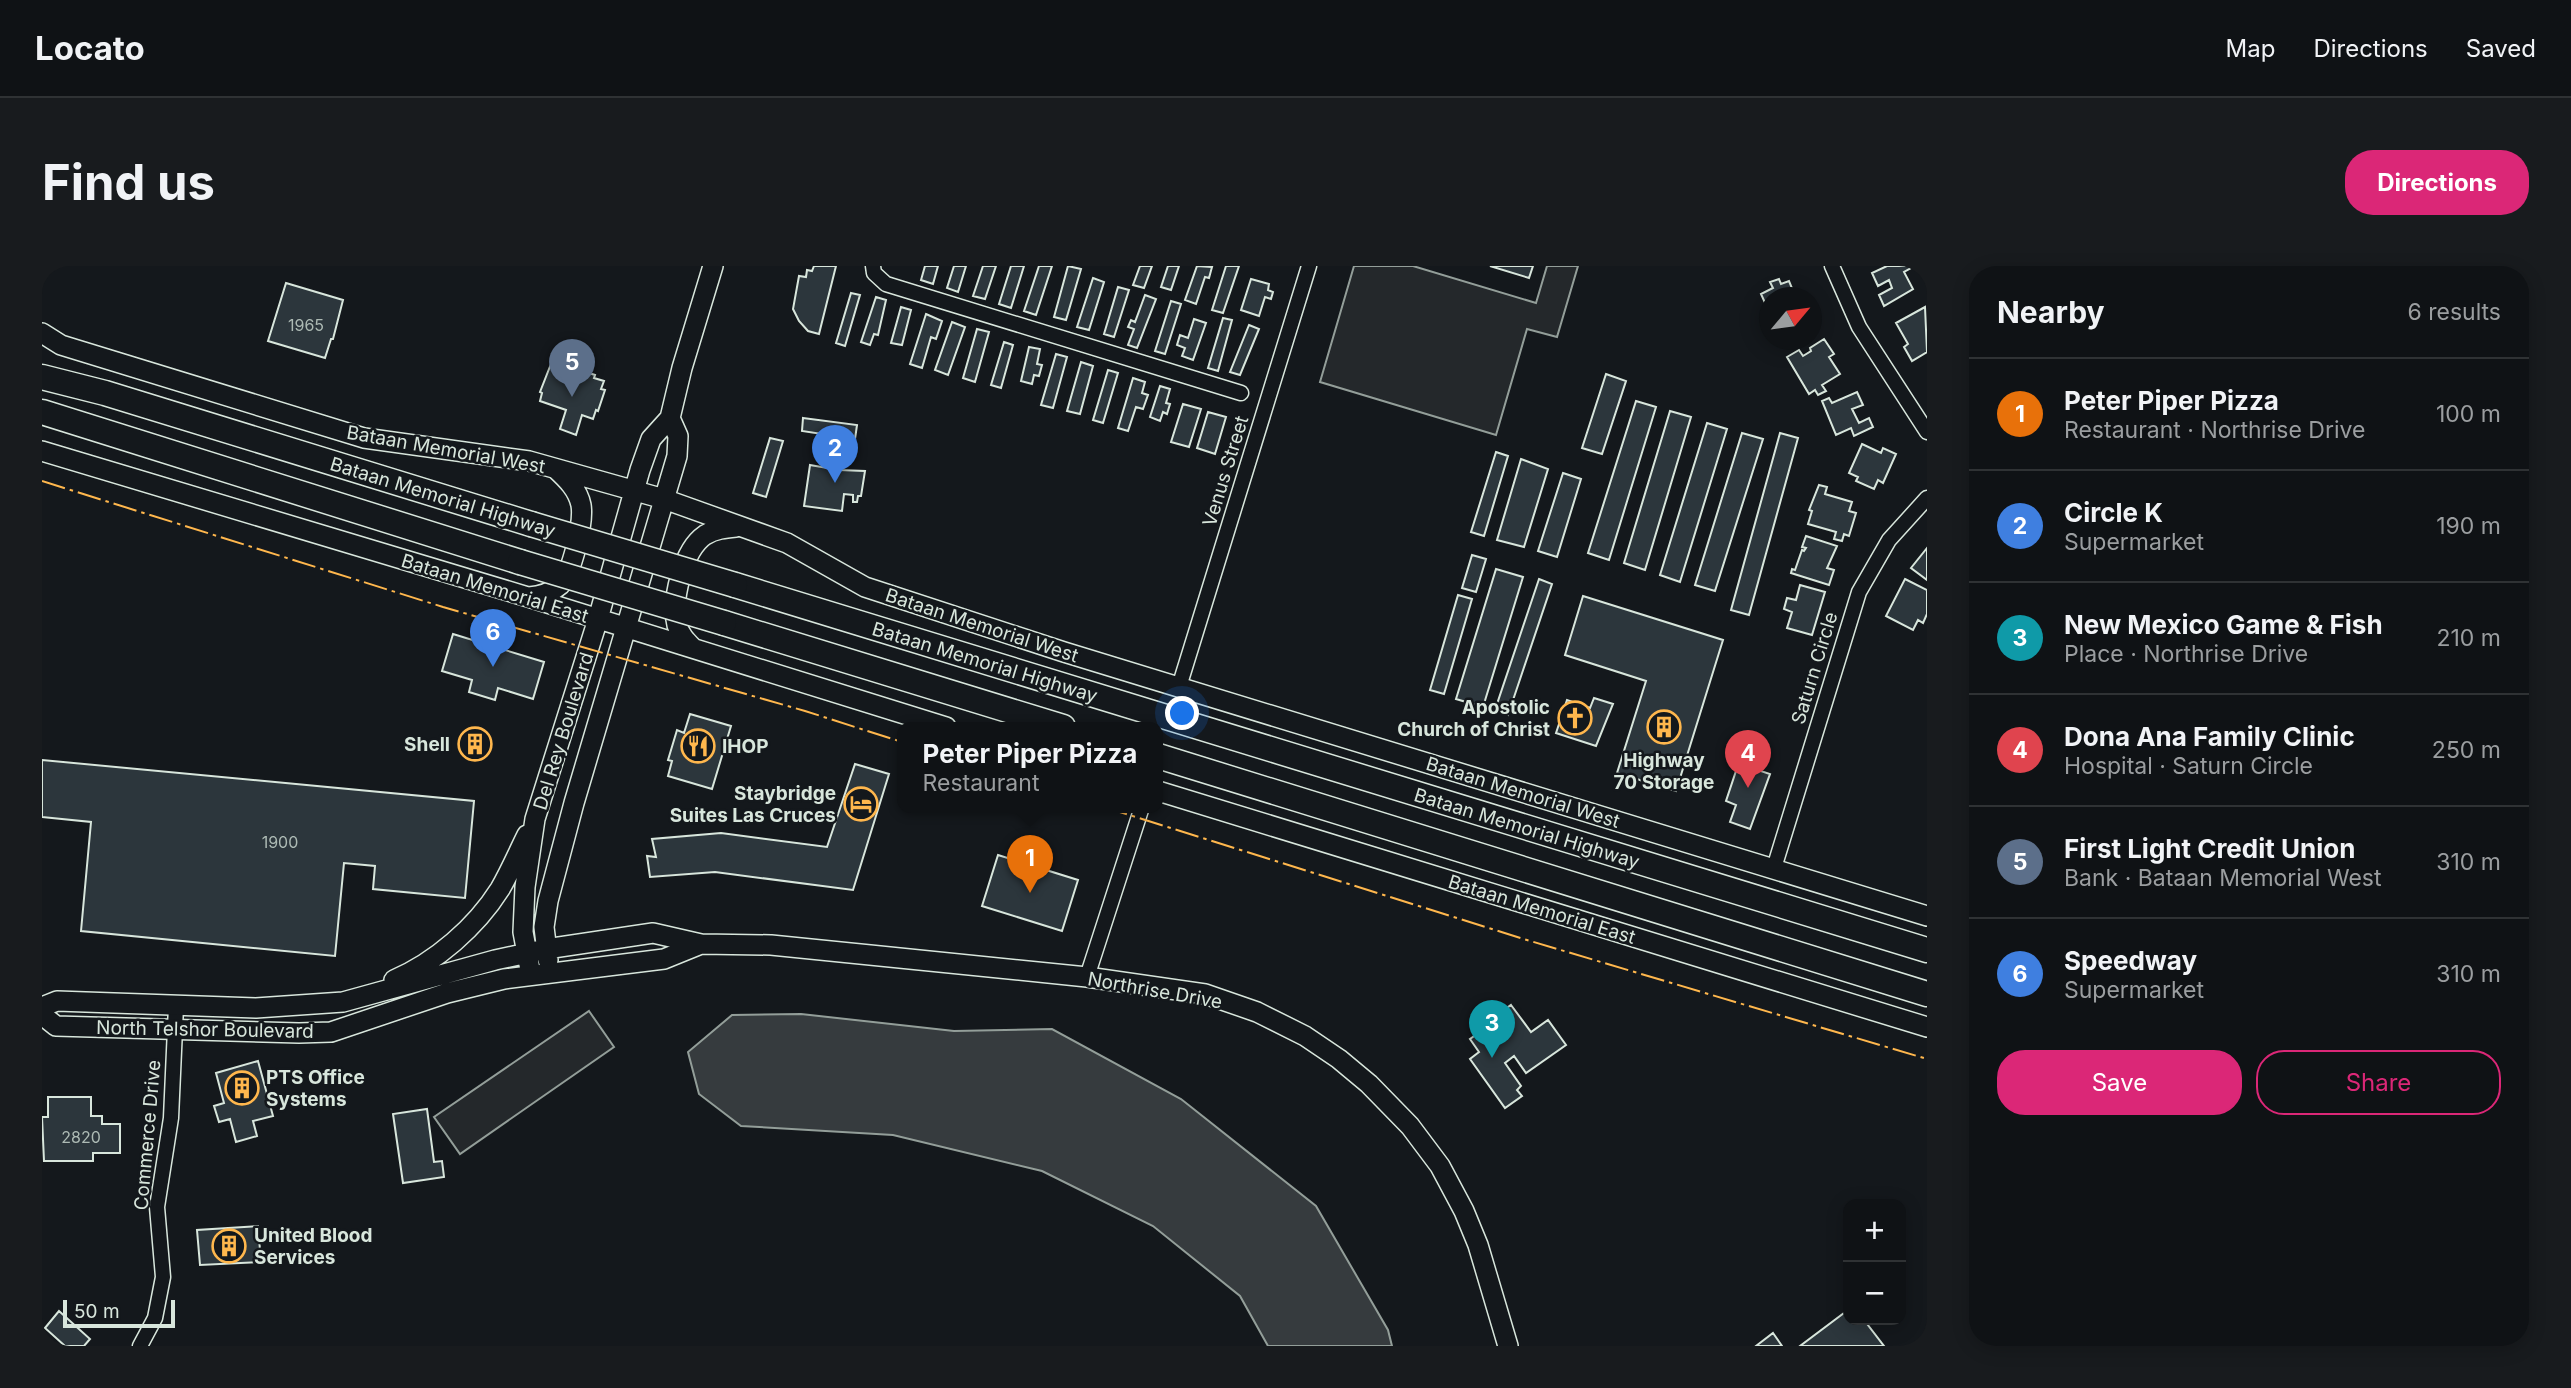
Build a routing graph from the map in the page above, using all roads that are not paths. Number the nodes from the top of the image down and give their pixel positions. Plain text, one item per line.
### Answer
1 (713, 266) edge
2 (873, 266) edge
3 (1309, 266) edge
4 (1832, 266) edge
5 (42, 333) edge
6 (42, 377) edge
7 (1241, 393) dead end
8 (42, 412) edge
9 (670, 418) junction
10 (42, 429) edge
11 (1927, 432) edge
12 (42, 452) edge
13 (191, 460) junction
14 (556, 469) junction
15 (633, 491) junction
16 (1927, 498) edge
17 (664, 499) junction
18 (737, 527) junction
19 (528, 597) junction
20 (598, 619) junction
21 (625, 628) junction
22 (692, 647) junction
23 (1179, 687) junction
24 (930, 722) edge
25 (1047, 722) edge
26 (1163, 758) edge
27 (544, 790) junction
28 (1163, 793) edge
29 (574, 803) junction
30 (1140, 813) edge
31 (535, 819) junction
32 (1774, 868) junction
33 (1927, 916) edge
34 (1854, 928) junction
35 (1927, 938) edge
36 (701, 944) junction
37 (546, 949) junction
38 (1927, 950) edge
39 (526, 953) junction
40 (540, 973) junction
41 (1087, 977) junction
42 (1927, 993) edge
43 (343, 1002) junction
44 (176, 1006) junction
45 (42, 1007) edge
46 (42, 1015) edge
47 (1927, 1027) edge
48 (175, 1029) junction
49 (140, 1346) edge
50 (1508, 1346) edge

1 - 9 main road, Del Rey Boulevard
2 - 7 street
3 - 23 street, Venus Street
4 - 11 street
5 - 14 main road, Bataan Memorial West
6 - 34 highway, Bataan Memorial Highway, bridge
8 - 13 highway, Bataan Memorial Highway
9 - 15 main road, Del Rey Boulevard
9 - 17 main road, Del Rey Boulevard
10 - 13 highway
12 - 19 main road, Bataan Memorial East
13 - 25 highway, Bataan Memorial Highway, bridge
14 - 15 main road, Bataan Memorial West
14 - 19 main road
15 - 17 main road, Bataan Memorial West
15 - 20 main road, Del Rey Boulevard
16 - 32 street, Saturn Circle
17 - 18 main road, Bataan Memorial West
17 - 21 main road, Del Rey Boulevard
18 - 22 main road
18 - 23 main road, Bataan Memorial West
19 - 20 main road, Bataan Memorial East
20 - 21 main road, Bataan Memorial East
20 - 27 main road, Del Rey Boulevard
21 - 22 main road, Bataan Memorial East
21 - 29 main road, Del Rey Boulevard
22 - 24 main road, Bataan Memorial East
23 - 32 main road, Bataan Memorial West
26 - 42 highway, Bataan Memorial Highway
27 - 29 main road
27 - 31 main road, Del Rey Boulevard
28 - 47 main road, Bataan Memorial East
29 - 37 main road, Del Rey Boulevard
30 - 41 street
31 - 39 main road, Del Rey Boulevard
31 - 43 main road
32 - 33 main road, Bataan Memorial West
34 - 35 highway
34 - 38 highway, Bataan Memorial Highway
36 - 37 main road, Northrise Drive
36 - 40 main road, Northrise Drive
36 - 41 main road, Northrise Drive
37 - 39 main road, Northrise Drive
37 - 40 main road, Del Rey Boulevard
39 - 40 main road, Del Rey Boulevard
39 - 43 main road, North Telshor Boulevard
40 - 48 main road, North Telshor Boulevard
41 - 50 main road, Northrise Drive
43 - 44 main road, North Telshor Boulevard
44 - 45 main road, North Telshor Boulevard
44 - 48 street, Commerce Drive
46 - 48 main road, North Telshor Boulevard
48 - 49 street, Commerce Drive

